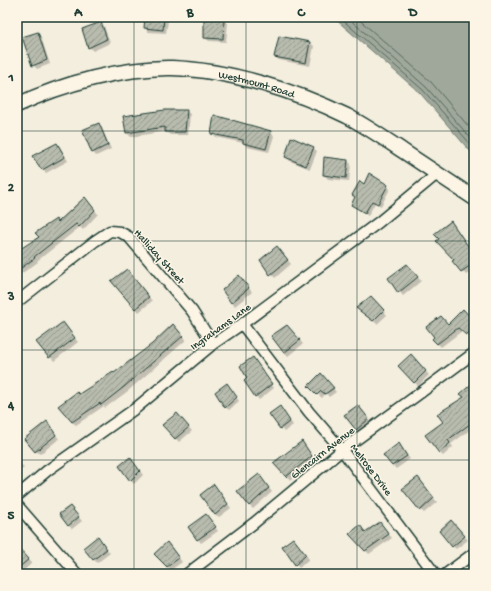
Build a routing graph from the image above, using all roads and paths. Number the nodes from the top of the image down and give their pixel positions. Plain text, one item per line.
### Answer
1 (17, 105) edge
2 (437, 174) junction
3 (474, 198) edge
4 (17, 302) edge
5 (242, 324) junction
6 (213, 344) junction
7 (474, 353) edge
8 (342, 450) junction
9 (17, 496) edge
10 (17, 505) edge
11 (474, 553) edge
12 (77, 574) edge
13 (187, 574) edge
14 (434, 574) edge
15 (446, 574) edge

1 - 2 main road, Westmount Road
2 - 3 main road, Westmount Road
2 - 5 street, Ingrahams Lane
4 - 6 street, Halliday Street
5 - 6 street, Ingrahams Lane
5 - 8 street, Melrose Drive
6 - 9 street, Ingrahams Lane
7 - 8 street, Glencairn Avenue
8 - 13 street, Glencairn Avenue
8 - 14 street, Melrose Drive
10 - 12 street
11 - 15 street

